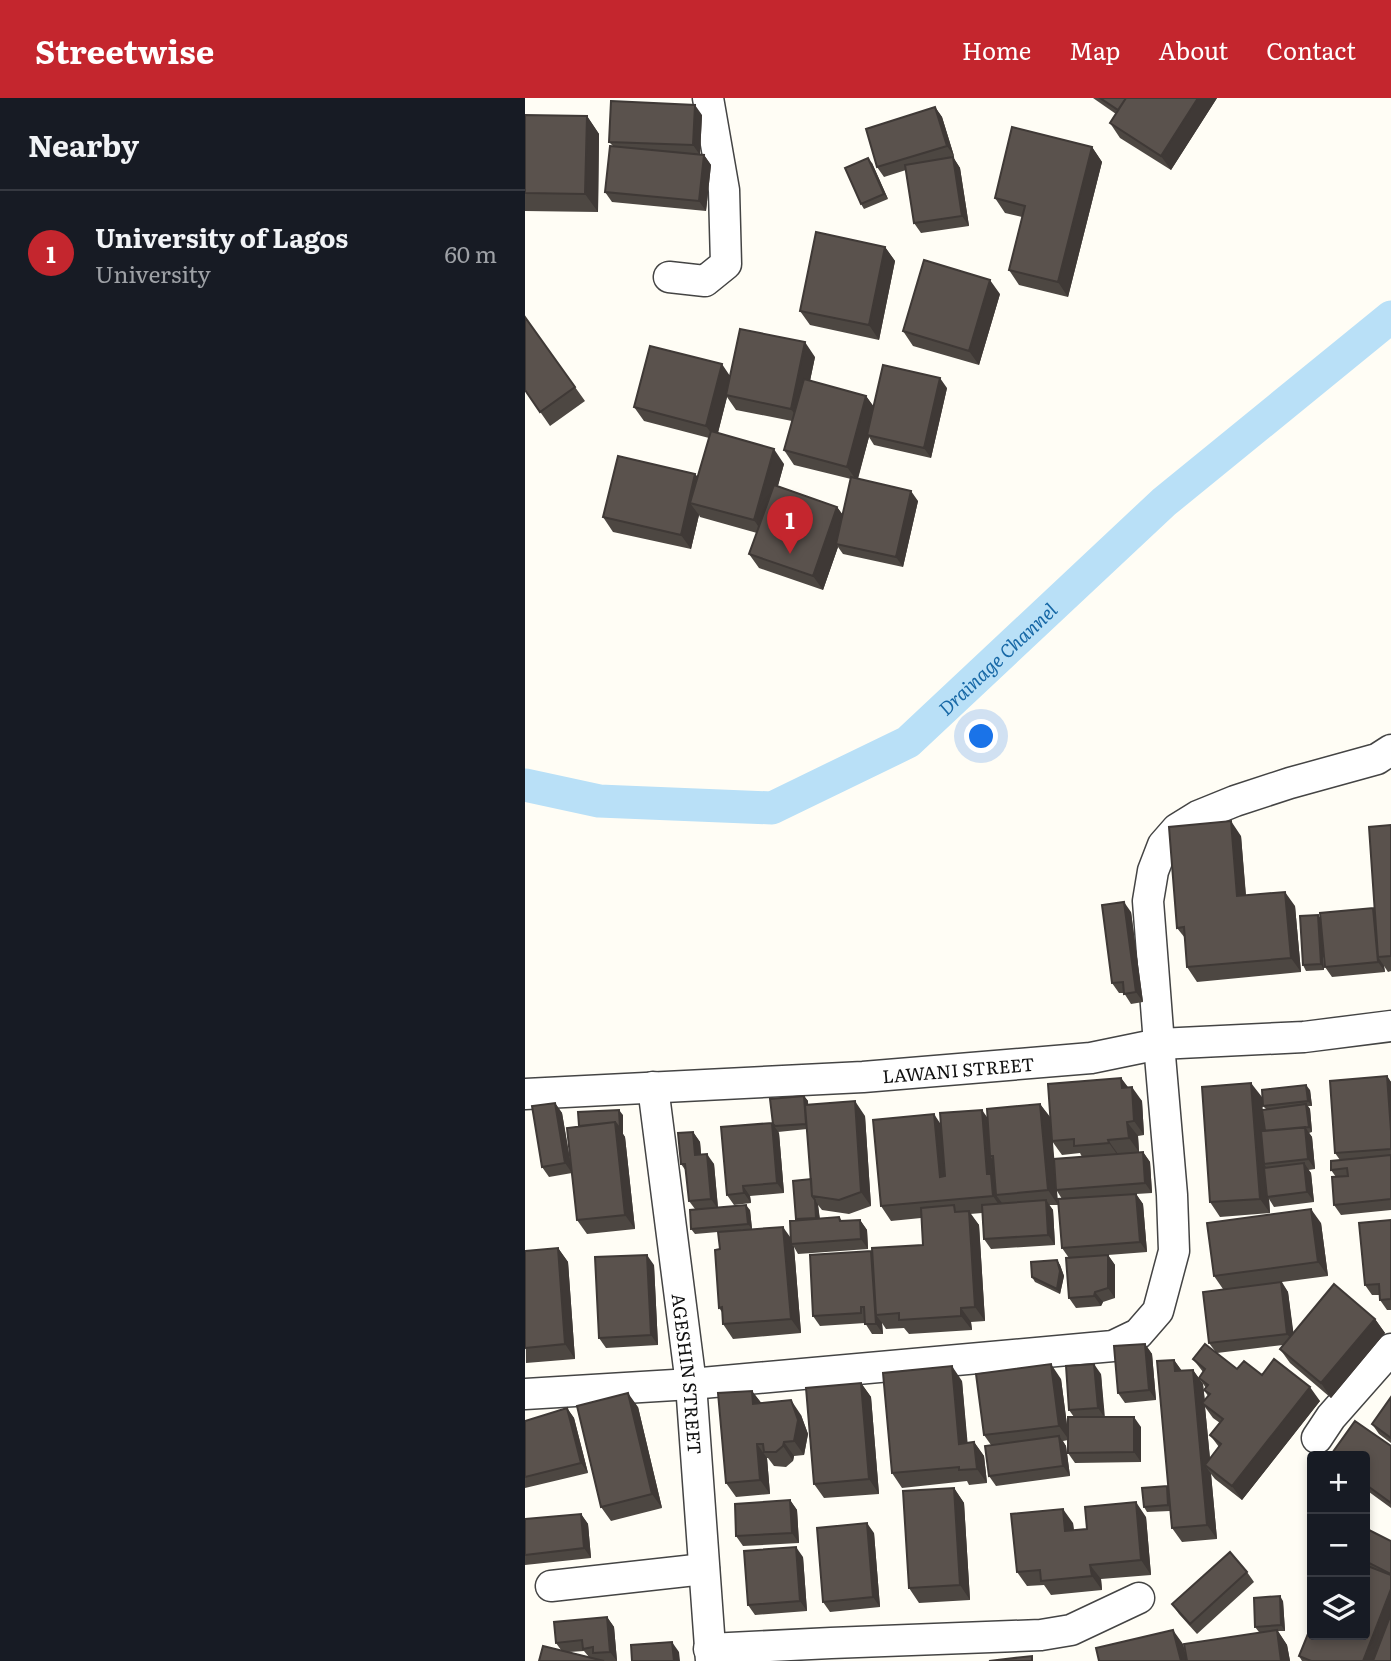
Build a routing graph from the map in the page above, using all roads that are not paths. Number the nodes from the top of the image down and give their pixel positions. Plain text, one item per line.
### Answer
1 (708, 98) edge
2 (669, 277) dead end
3 (1391, 750) edge
4 (1391, 1026) edge
5 (1159, 1044) junction
6 (653, 1087) junction
7 (525, 1094) edge
8 (1391, 1349) edge
9 (691, 1384) junction
10 (525, 1394) edge
11 (1317, 1438) dead end
12 (703, 1569) junction
13 (551, 1586) dead end
14 (1139, 1598) dead end
15 (710, 1655) edge

1 - 2 street
3 - 5 street
4 - 5 street, LAWANI STREET
5 - 6 street, LAWANI STREET
5 - 9 street
6 - 7 street, LAWANI STREET
6 - 9 street, AGESHIN STREET
8 - 11 street
9 - 10 street
9 - 12 street, AGESHIN STREET
12 - 13 street
12 - 15 street, AGESHIN STREET
14 - 15 street

